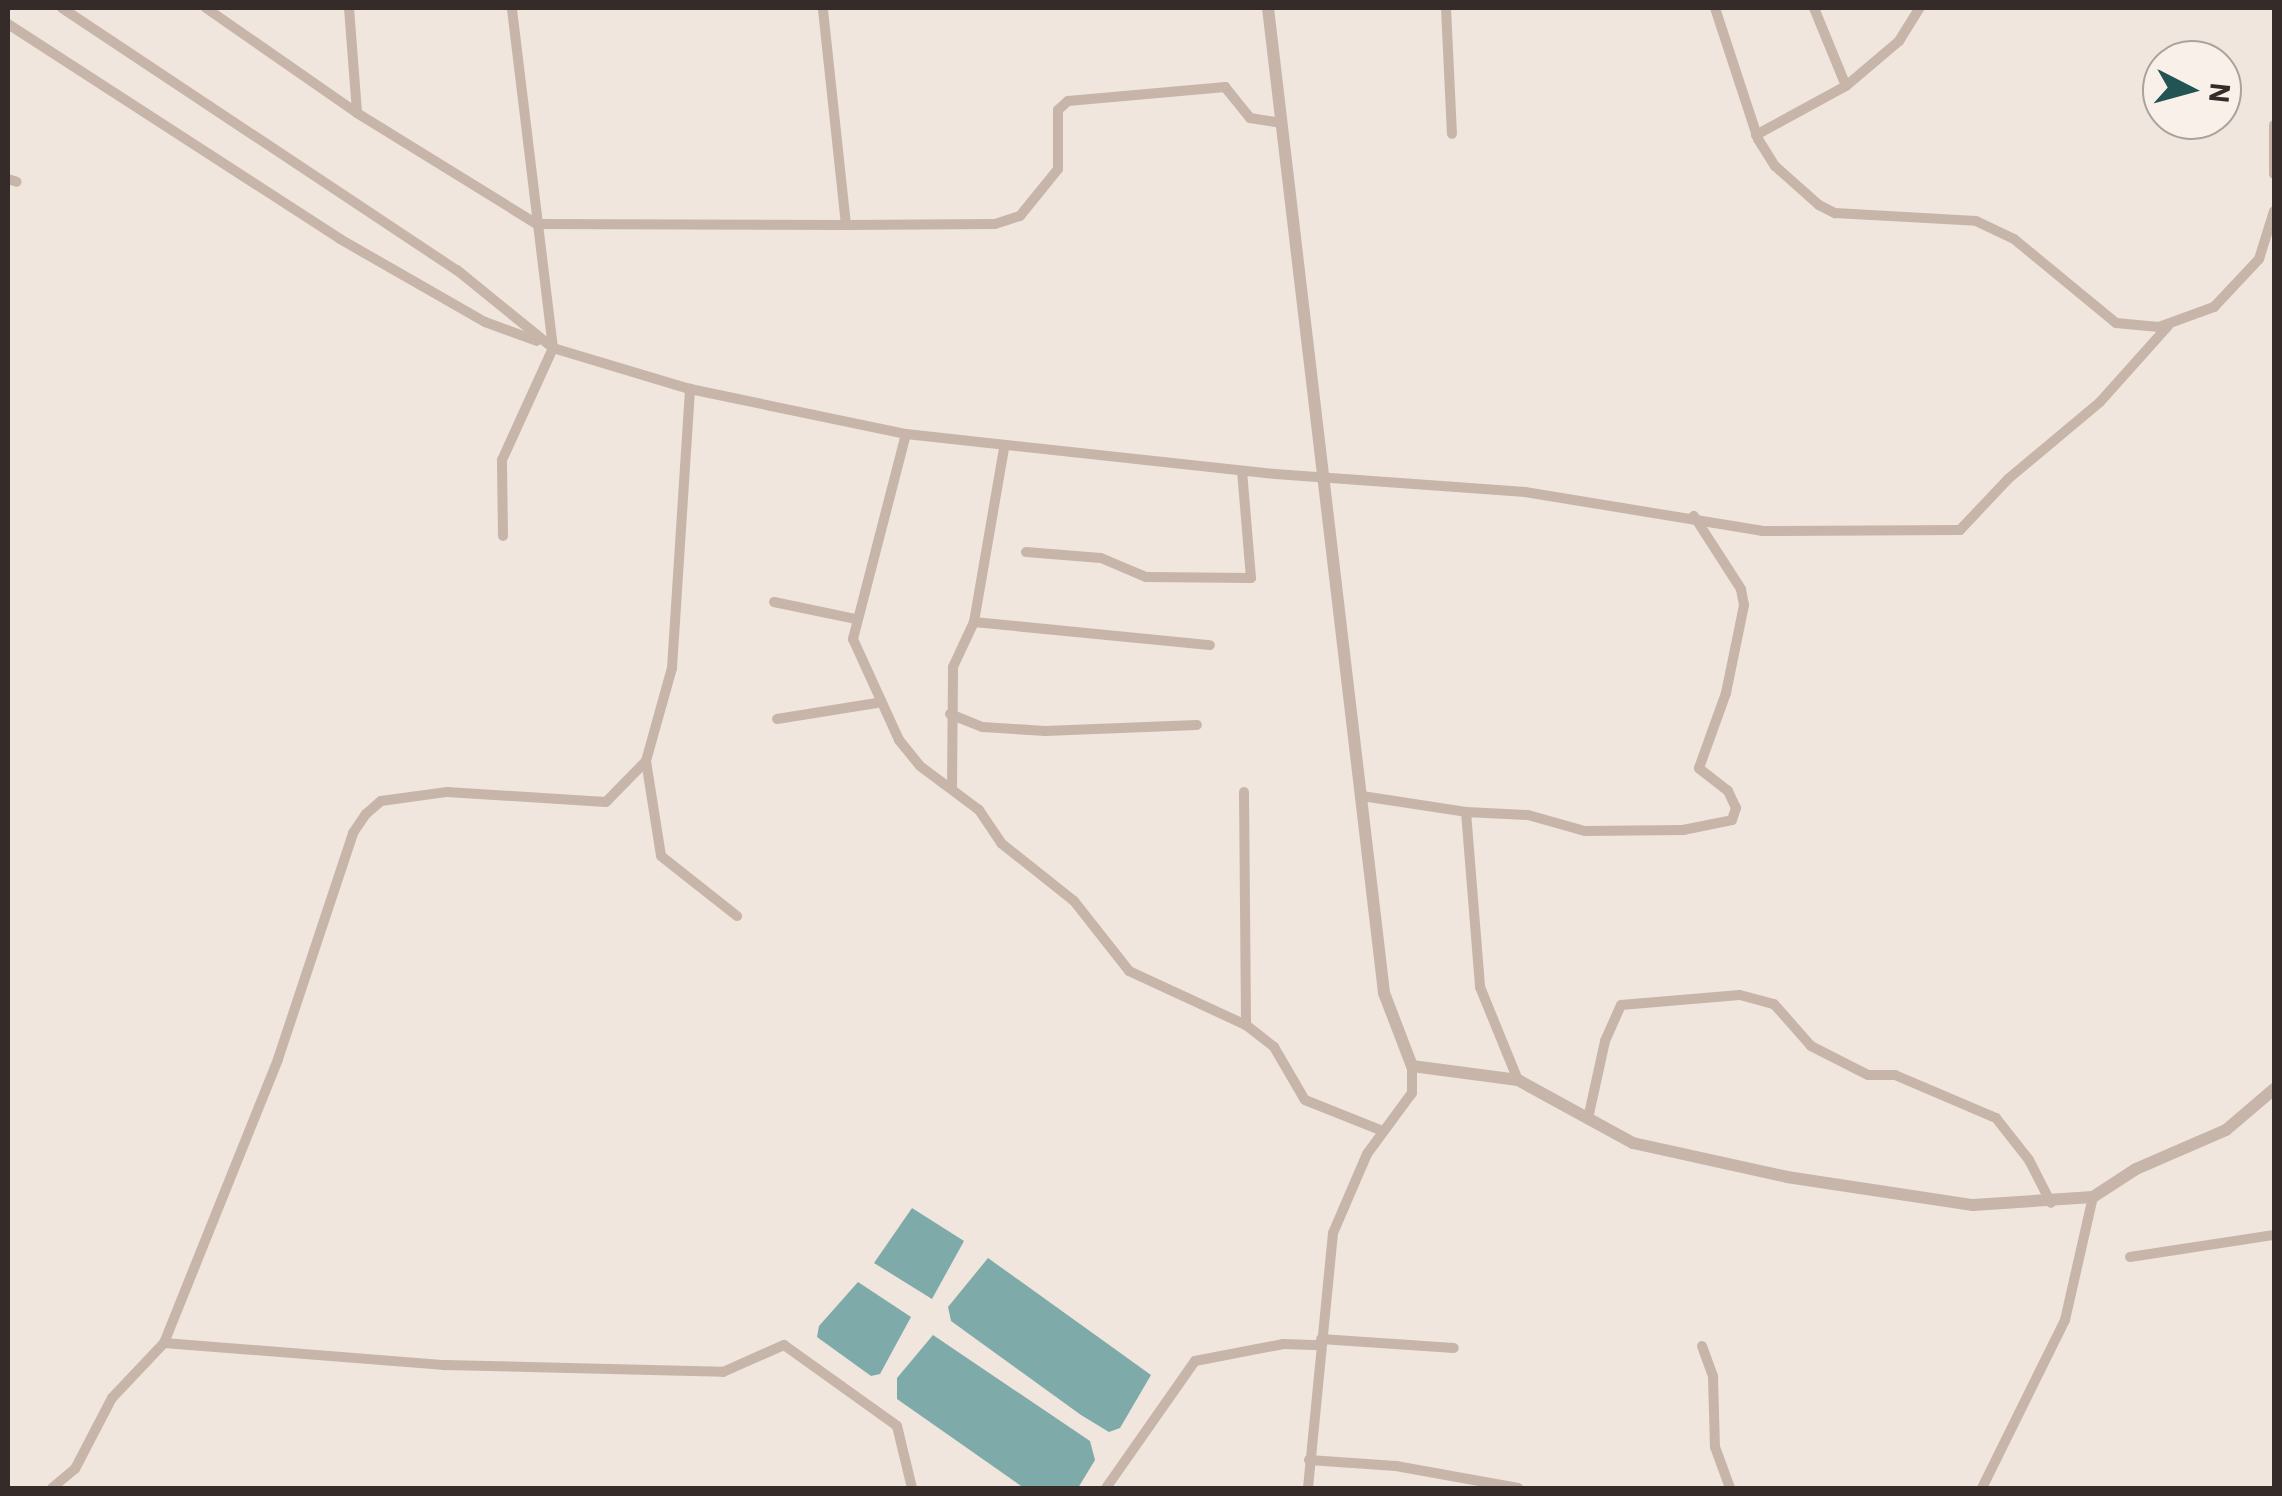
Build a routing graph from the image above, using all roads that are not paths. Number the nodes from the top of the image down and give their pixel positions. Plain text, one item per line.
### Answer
1 (62, 8) edge
2 (206, 8) edge
3 (348, 8) edge
4 (512, 8) edge
5 (823, 8) edge
6 (1268, 8) edge
7 (1446, 8) edge
8 (1714, 8) edge
9 (1814, 8) edge
10 (1907, 8) edge
11 (1920, 8) edge
12 (1910, 20) junction
13 (8, 24) edge
14 (1846, 86) junction
15 (357, 113) junction
16 (1282, 123) junction
17 (2274, 126) edge
18 (1452, 134) dead end
19 (1756, 134) junction
20 (2274, 174) edge
21 (2274, 212) edge
22 (537, 224) junction
23 (846, 225) junction
24 (2168, 326) junction
25 (549, 346) junction
26 (690, 388) junction
27 (906, 434) junction
28 (1004, 448) junction
29 (1242, 471) junction
30 (1328, 479) junction
31 (1694, 516) junction
32 (503, 536) dead end
33 (1026, 552) dead end
34 (774, 602) dead end
35 (856, 619) junction
36 (974, 622) junction
37 (1210, 646) dead end
38 (877, 702) junction
39 (950, 714) junction
40 (777, 718) dead end
41 (1197, 726) dead end
42 (646, 761) junction
43 (952, 786) junction
44 (1244, 792) dead end
45 (1362, 796) junction
46 (1466, 812) junction
47 (737, 916) dead end
48 (1246, 1025) junction
49 (1412, 1066) junction
50 (1518, 1080) junction
51 (2274, 1089) edge
52 (1589, 1114) junction
53 (1383, 1131) junction
54 (2093, 1197) junction
55 (2051, 1204) junction
56 (2274, 1236) edge
57 (2130, 1258) dead end
58 (164, 1342) junction
59 (1320, 1342) junction
60 (1702, 1346) dead end
61 (1454, 1348) dead end
62 (1309, 1460) junction
63 (52, 1488) edge
64 (912, 1488) edge
65 (1106, 1488) edge
66 (1308, 1488) edge
67 (1518, 1488) edge
68 (1730, 1488) edge
69 (1982, 1488) edge

1 - 25 street
2 - 15 street
3 - 15 street
4 - 22 street
5 - 23 street
6 - 16 street
7 - 18 street
8 - 19 street
9 - 14 street
10 - 12 street
11 - 12 street
12 - 14 street
13 - 25 street
14 - 19 street
15 - 22 street
16 - 23 street
16 - 30 street
17 - 20 street
19 - 24 street
21 - 24 street
22 - 23 street
22 - 25 street
24 - 31 street
25 - 26 street
25 - 32 street
26 - 27 street
26 - 42 street
27 - 28 street
27 - 35 street
28 - 29 street
28 - 36 street
29 - 30 street
29 - 33 street
30 - 31 street
30 - 45 street
31 - 46 street
34 - 35 street
35 - 38 street
36 - 37 street
36 - 39 street
38 - 40 street
38 - 43 street
39 - 41 street
39 - 43 street
42 - 47 street
42 - 58 street
43 - 48 street
44 - 48 street
45 - 46 street
45 - 49 street
46 - 50 street
48 - 53 street
49 - 50 street
49 - 53 street
50 - 52 street
51 - 54 street
52 - 55 street
52 - 55 street
53 - 59 street
54 - 55 street
54 - 69 street
56 - 57 street
58 - 63 street
58 - 64 street
59 - 61 street
59 - 62 street
59 - 65 street
60 - 68 street
62 - 66 street
62 - 67 street

